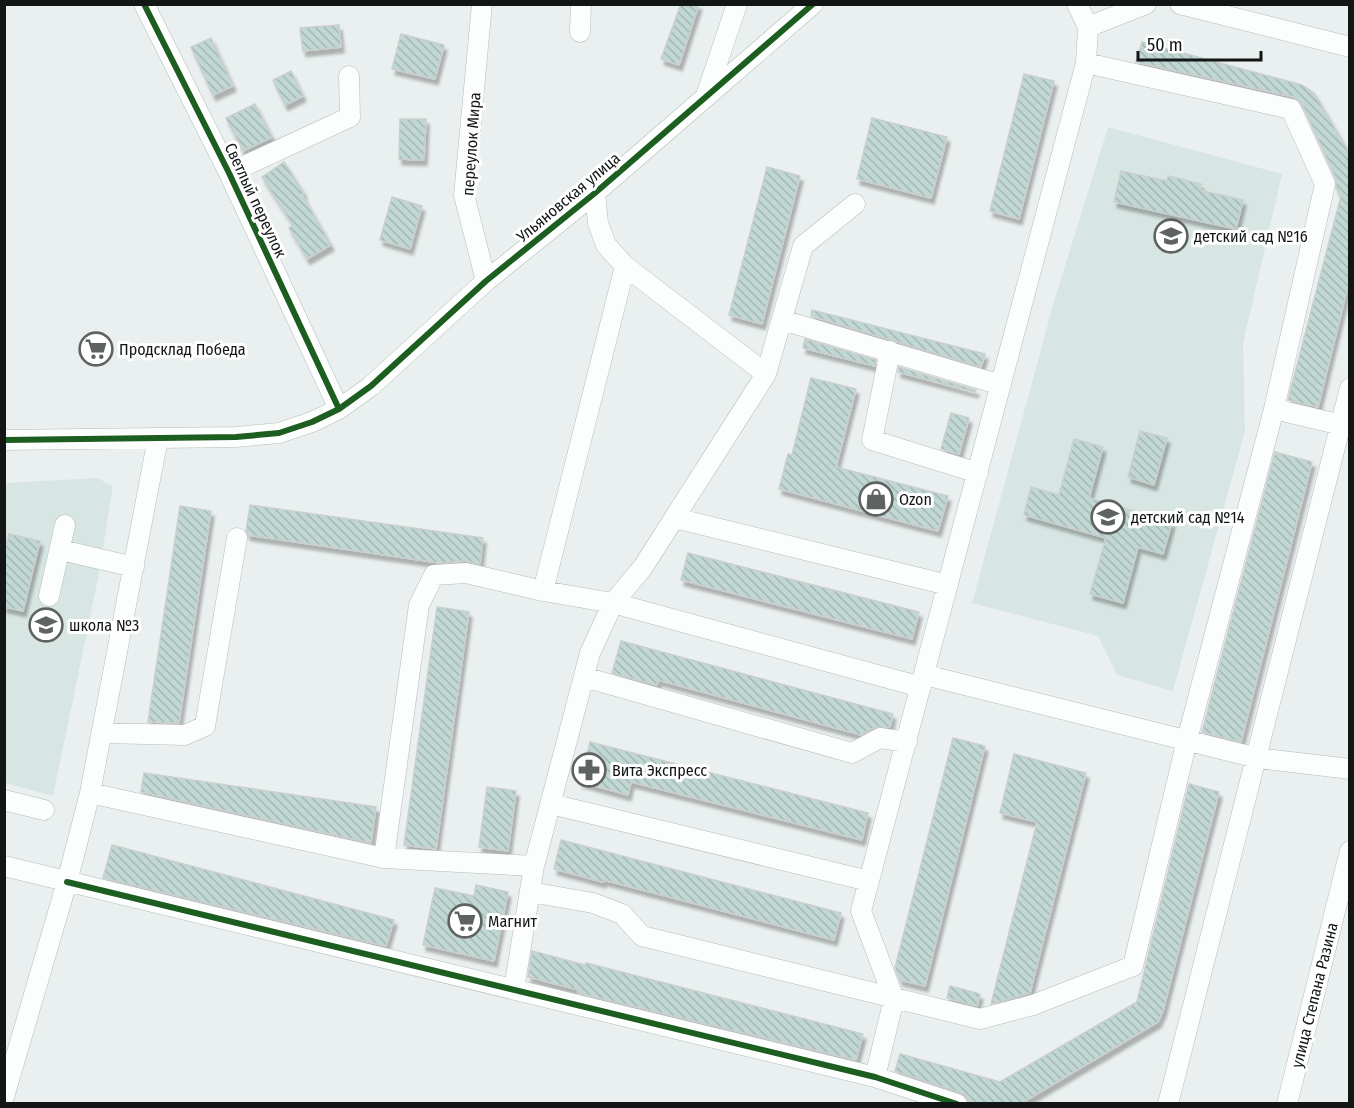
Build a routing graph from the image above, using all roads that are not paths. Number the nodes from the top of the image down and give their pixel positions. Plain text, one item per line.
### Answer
1 (144, 4) edge
2 (482, 4) edge
3 (580, 4) edge
4 (737, 4) edge
5 (813, 4) edge
6 (1077, 4) edge
7 (1146, 4) edge
8 (1180, 4) edge
9 (1088, 27) junction
10 (580, 32) dead end
11 (1350, 47) edge
12 (1086, 63) junction
13 (349, 76) dead end
14 (706, 97) junction
15 (229, 173) junction
16 (594, 194) junction
17 (855, 204) dead end
18 (625, 266) junction
19 (486, 281) junction
20 (782, 320) junction
21 (890, 351) junction
22 (766, 374) junction
23 (1001, 385) junction
24 (1350, 388) edge
25 (339, 409) junction
26 (1274, 409) junction
27 (1345, 426) edge
28 (158, 438) junction
29 (4, 440) edge
30 (978, 472) junction
31 (675, 518) junction
32 (65, 525) dead end
33 (237, 538) dead end
34 (61, 550) junction
35 (134, 567) junction
36 (948, 585) junction
37 (543, 591) junction
38 (49, 596) dead end
39 (613, 603) junction
40 (584, 676) junction
41 (923, 681) junction
42 (103, 733) junction
43 (1187, 740) junction
44 (907, 742) junction
45 (1257, 758) junction
46 (1350, 769) edge
47 (90, 793) junction
48 (4, 800) edge
49 (551, 804) junction
50 (44, 810) dead end
51 (1350, 851) edge
52 (384, 858) junction
53 (4, 866) edge
54 (534, 866) junction
55 (869, 881) junction
56 (67, 882) junction
57 (530, 892) junction
58 (514, 989) junction
59 (894, 999) junction
60 (875, 1077) junction
61 (4, 1097) edge
62 (957, 1104) edge
63 (1168, 1104) edge
64 (1287, 1104) edge

1 - 15 street, Светлый переулок
2 - 19 street, переулок Мира
3 - 10 street
4 - 14 street
5 - 14 street, Ульяновская улица
6 - 9 street
7 - 9 street
8 - 11 street
9 - 12 street
12 - 23 street
12 - 26 street
13 - 15 street
14 - 16 street, Ульяновская улица
15 - 25 street, Светлый переулок
16 - 18 street
16 - 19 street, Ульяновская улица
17 - 20 street
18 - 22 street
18 - 37 street
19 - 25 street, Ульяновская улица
20 - 21 street
20 - 22 street
21 - 23 street
21 - 30 street
22 - 31 street
23 - 30 street
24 - 27 street
25 - 28 street, Ульяновская улица
26 - 27 street
26 - 43 street
27 - 45 street
28 - 29 street, Ульяновская улица
28 - 35 street
30 - 36 street
31 - 36 street
31 - 39 street
32 - 34 street
33 - 42 street
34 - 35 street
34 - 38 street
35 - 42 street
36 - 41 street
37 - 39 street
37 - 52 street
39 - 40 street
39 - 41 street
40 - 44 street
40 - 49 street
41 - 43 street
41 - 44 street
42 - 47 street
43 - 45 street
43 - 59 street
44 - 55 street
45 - 46 street
45 - 63 street
47 - 52 street
47 - 56 street
48 - 50 street
49 - 54 street
49 - 55 street
51 - 64 street, улица Степана Разина
52 - 54 street
53 - 56 street
54 - 57 street
55 - 59 street
56 - 58 street
56 - 61 street
57 - 58 street
57 - 59 street
58 - 60 street
59 - 60 street
60 - 62 street

